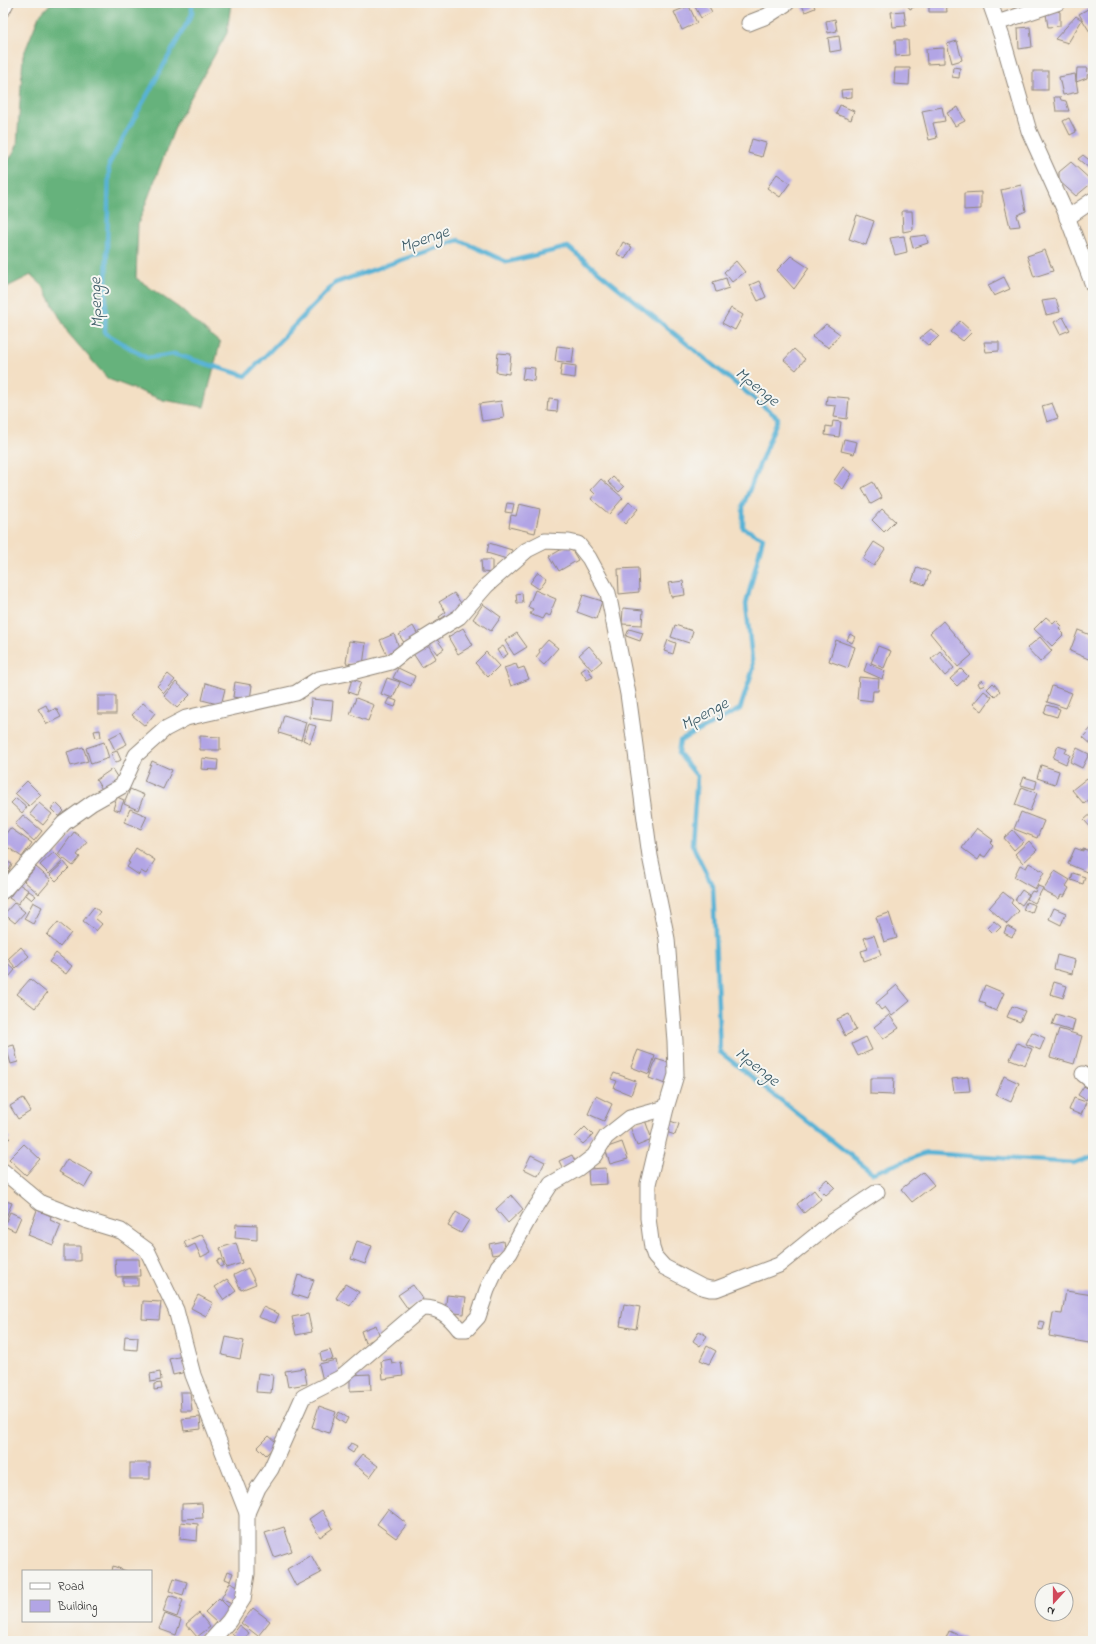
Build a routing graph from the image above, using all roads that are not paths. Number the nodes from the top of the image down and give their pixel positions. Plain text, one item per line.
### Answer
1 (6, 3) edge
2 (787, 3) edge
3 (990, 3) edge
4 (1057, 3) edge
5 (3, 9) edge
6 (749, 23) dead end
7 (997, 23) junction
8 (1093, 200) edge
9 (1067, 218) junction
10 (1093, 284) edge
11 (3, 891) edge
12 (666, 1108) junction
13 (3, 1171) edge
14 (877, 1192) dead end
15 (247, 1513) junction
16 (211, 1641) edge

1 - 5 street
2 - 6 street
3 - 7 street
4 - 7 street
7 - 9 street
8 - 9 street
9 - 10 street
11 - 12 street
12 - 14 street
12 - 15 street
13 - 15 street
15 - 16 street

